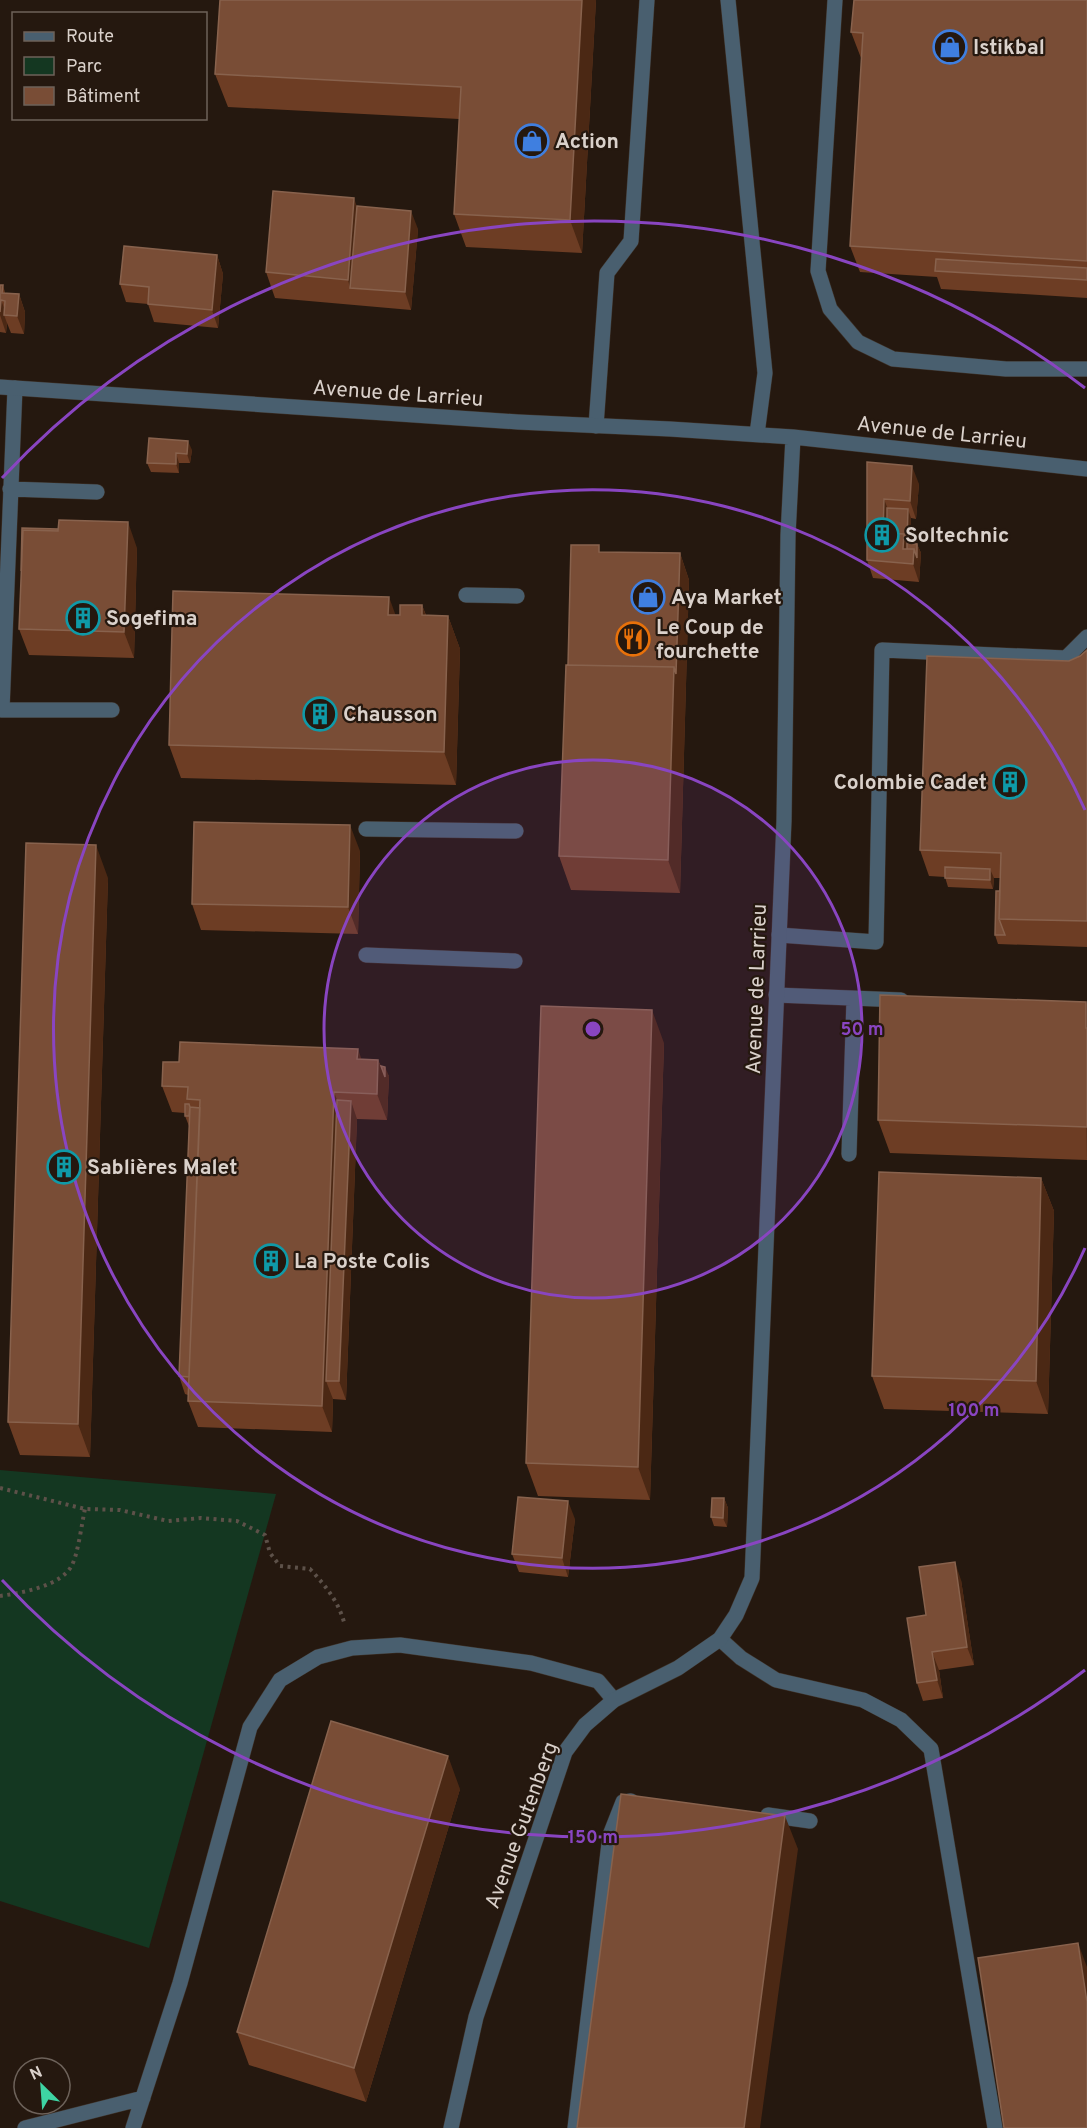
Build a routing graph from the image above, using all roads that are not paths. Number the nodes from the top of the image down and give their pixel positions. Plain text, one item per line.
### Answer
1 (647, 0) edge
2 (728, 0) edge
3 (835, 0) edge
4 (1087, 369) edge
5 (7, 388) edge
6 (596, 426) junction
7 (757, 434) junction
8 (793, 436) junction
9 (1087, 469) edge
10 (10, 489) junction
11 (97, 492) dead end
12 (466, 595) dead end
13 (517, 596) dead end
14 (1087, 637) edge
15 (112, 710) dead end
16 (366, 829) dead end
17 (516, 831) dead end
18 (779, 935) junction
19 (366, 955) dead end
20 (515, 960) dead end
21 (776, 995) junction
22 (854, 999) junction
23 (912, 1000) edge
24 (849, 1154) dead end
25 (755, 1543) joint
26 (720, 1640) junction
27 (614, 1700) junction
28 (643, 1800) edge
29 (754, 1813) edge
30 (810, 1821) dead end
31 (143, 2098) junction
32 (25, 2128) edge
33 (133, 2128) edge
34 (451, 2128) edge
35 (575, 2128) edge
36 (995, 2128) edge

1 - 6 street
2 - 7 street
3 - 4 street
5 - 6 street, Avenue de Larrieu
5 - 10 street
6 - 7 street, Avenue de Larrieu
7 - 8 street, Avenue de Larrieu
8 - 9 street, Avenue de Larrieu
8 - 18 street, Avenue de Larrieu
10 - 11 street
10 - 15 street
12 - 13 street
14 - 18 street
16 - 17 street
18 - 21 street, Avenue de Larrieu
19 - 20 street
21 - 22 street
21 - 25 street, Avenue de Larrieu
22 - 23 street
22 - 24 street
25 - 26 street, Avenue Gutenberg
26 - 27 street, Avenue Gutenberg
26 - 36 street
27 - 31 street
27 - 34 street, Avenue Gutenberg
28 - 35 street
29 - 30 street
31 - 32 street
31 - 33 street

